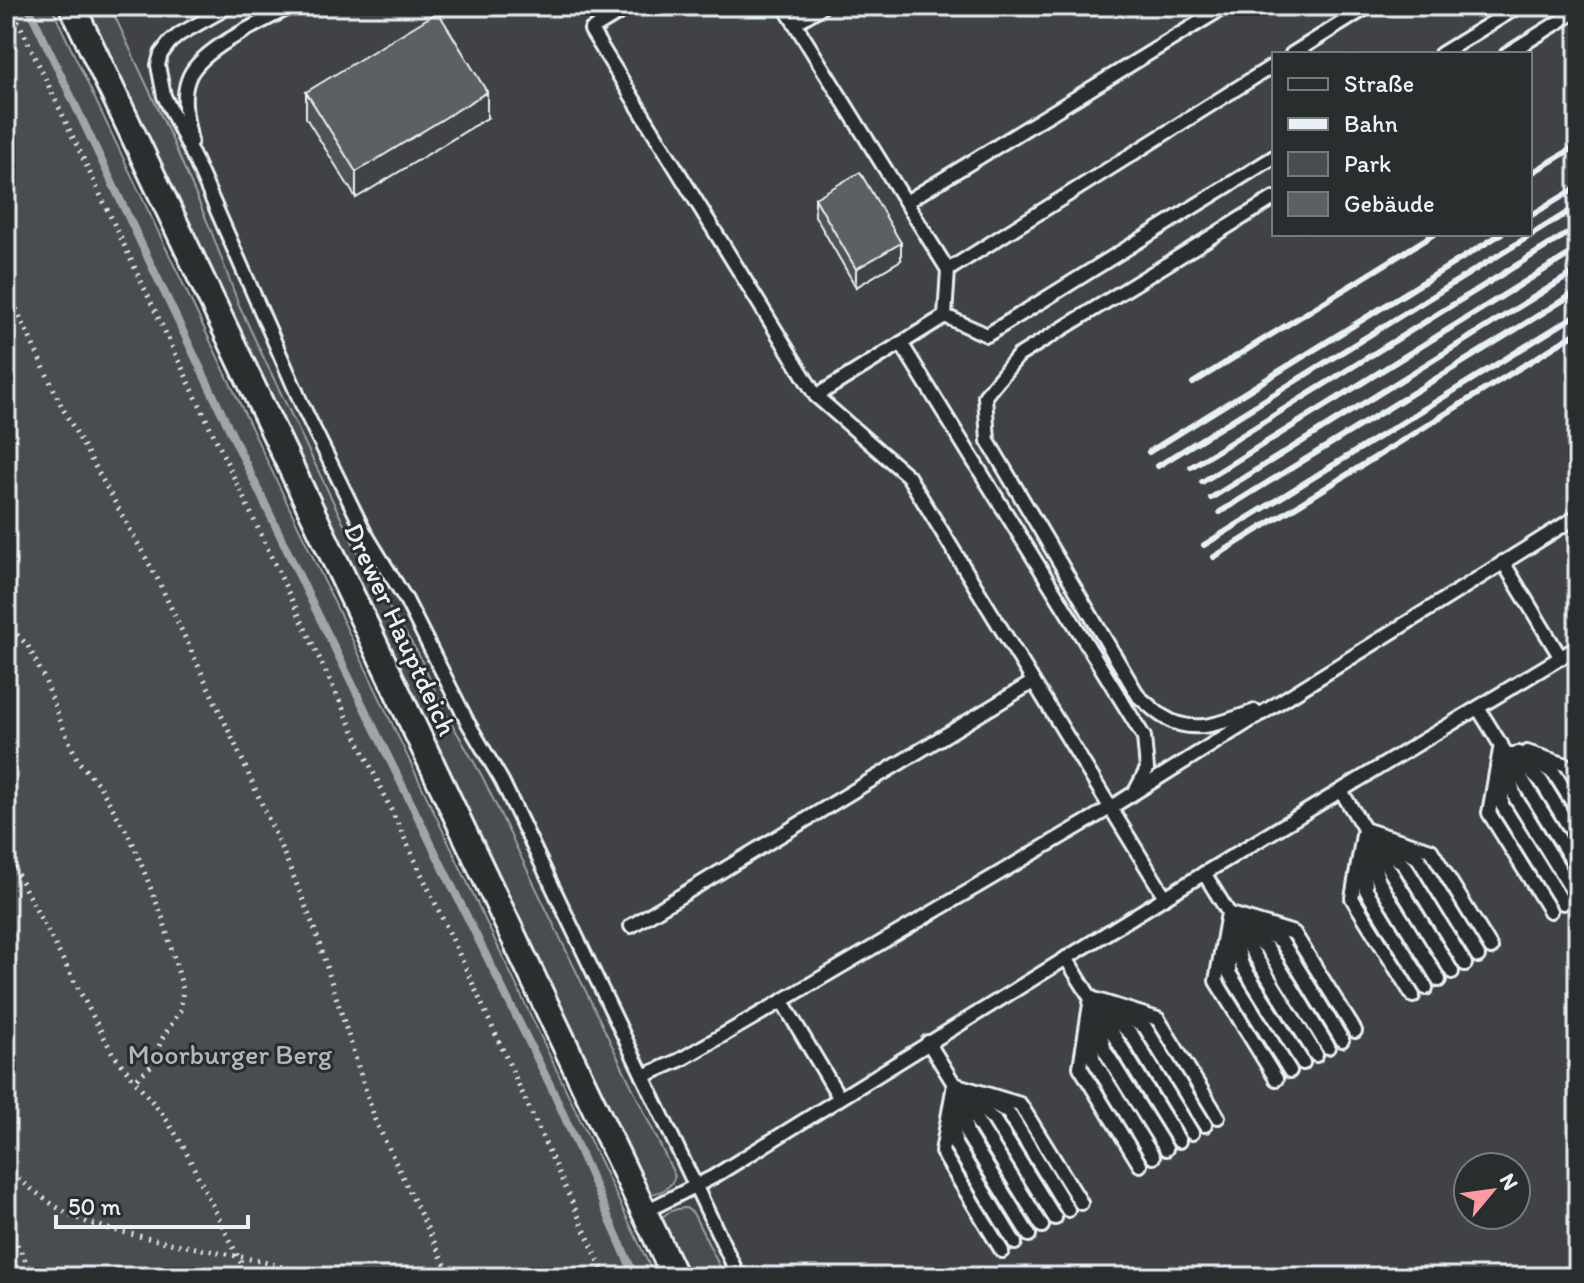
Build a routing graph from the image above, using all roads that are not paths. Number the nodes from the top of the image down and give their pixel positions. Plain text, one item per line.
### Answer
1 (72, 6) edge
2 (230, 6) edge
3 (292, 6) edge
4 (630, 6) edge
5 (784, 6) edge
6 (823, 6) edge
7 (1226, 6) edge
8 (1369, 6) edge
9 (1519, 6) edge
10 (1578, 10) edge
11 (795, 23) junction
12 (1295, 52) edge
13 (1444, 52) edge
14 (1510, 52) edge
15 (1272, 66) edge
16 (1272, 158) edge
17 (195, 160) junction
18 (1272, 199) edge
19 (906, 202) junction
20 (948, 270) junction
21 (945, 316) junction
22 (901, 343) junction
23 (816, 396) junction
24 (1578, 516) edge
25 (1503, 562) junction
26 (1578, 647) edge
27 (1561, 658) junction
28 (1033, 682) junction
29 (1280, 702) junction
30 (1478, 708) junction
31 (1501, 744) junction
32 (1578, 782) edge
33 (1341, 791) junction
34 (1134, 793) junction
35 (1110, 808) junction
36 (1578, 811) edge
37 (1364, 829) junction
38 (1578, 841) edge
39 (1578, 870) edge
40 (1204, 873) junction
41 (1575, 895) dead end
42 (1165, 897) junction
43 (1563, 903) dead end
44 (1550, 911) dead end
45 (1228, 913) junction
46 (631, 926) dead end
47 (1491, 948) dead end
48 (1478, 956) dead end
49 (1066, 958) junction
50 (1465, 964) dead end
51 (1452, 972) dead end
52 (1439, 980) dead end
53 (1426, 988) dead end
54 (1413, 996) dead end
55 (1091, 998) junction
56 (782, 1001) junction
57 (1355, 1031) dead end
58 (1342, 1040) dead end
59 (928, 1042) junction
60 (1328, 1047) dead end
61 (1316, 1055) dead end
62 (1303, 1063) dead end
63 (1290, 1071) dead end
64 (643, 1076) junction
65 (1276, 1079) dead end
66 (954, 1084) junction
67 (839, 1097) junction
68 (1218, 1117) dead end
69 (1205, 1125) dead end
70 (1192, 1133) dead end
71 (1179, 1141) dead end
72 (1166, 1149) dead end
73 (1153, 1157) dead end
74 (1140, 1165) dead end
75 (695, 1186) junction
76 (1081, 1203) dead end
77 (1068, 1210) dead end
78 (644, 1212) junction
79 (1055, 1218) dead end
80 (1042, 1226) dead end
81 (1029, 1235) dead end
82 (1015, 1243) dead end
83 (1002, 1251) dead end
84 (675, 1277) edge
85 (739, 1277) edge

1 - 78 street, Drewer Hauptdeich
2 - 17 lane
3 - 17 lane
4 - 23 lane
5 - 11 lane
6 - 11 lane
7 - 19 lane
8 - 12 lane
9 - 13 lane
10 - 14 lane
11 - 19 lane
15 - 20 lane
16 - 21 lane
17 - 64 lane
18 - 29 lane
19 - 20 lane
20 - 21 lane
21 - 22 lane
22 - 23 lane
22 - 34 lane
23 - 28 lane
24 - 25 lane
25 - 27 lane
25 - 29 lane
26 - 27 lane
27 - 30 lane
28 - 35 lane
28 - 46 lane
29 - 34 lane
30 - 31 lane
30 - 33 lane
31 - 32 lane
31 - 36 lane
31 - 38 lane
31 - 39 lane
31 - 41 lane
31 - 43 lane
31 - 44 lane
33 - 37 lane
33 - 40 lane
34 - 35 lane
35 - 42 lane
35 - 56 lane
37 - 47 lane
37 - 48 lane
37 - 50 lane
37 - 51 lane
37 - 52 lane
37 - 53 lane
37 - 54 lane
40 - 42 lane
40 - 45 lane
42 - 49 lane
45 - 57 lane
45 - 58 lane
45 - 60 lane
45 - 61 lane
45 - 62 lane
45 - 63 lane
45 - 65 lane
49 - 55 lane
49 - 59 lane
55 - 68 lane
55 - 69 lane
55 - 70 lane
55 - 71 lane
55 - 72 lane
55 - 73 lane
55 - 74 lane
56 - 64 lane
56 - 67 lane
59 - 66 lane
59 - 67 lane
64 - 75 lane
66 - 76 lane
66 - 77 lane
66 - 79 lane
66 - 80 lane
66 - 81 lane
66 - 82 lane
66 - 83 lane
67 - 75 lane
75 - 78 lane
75 - 85 lane
78 - 84 street, Drewer Hauptdeich

